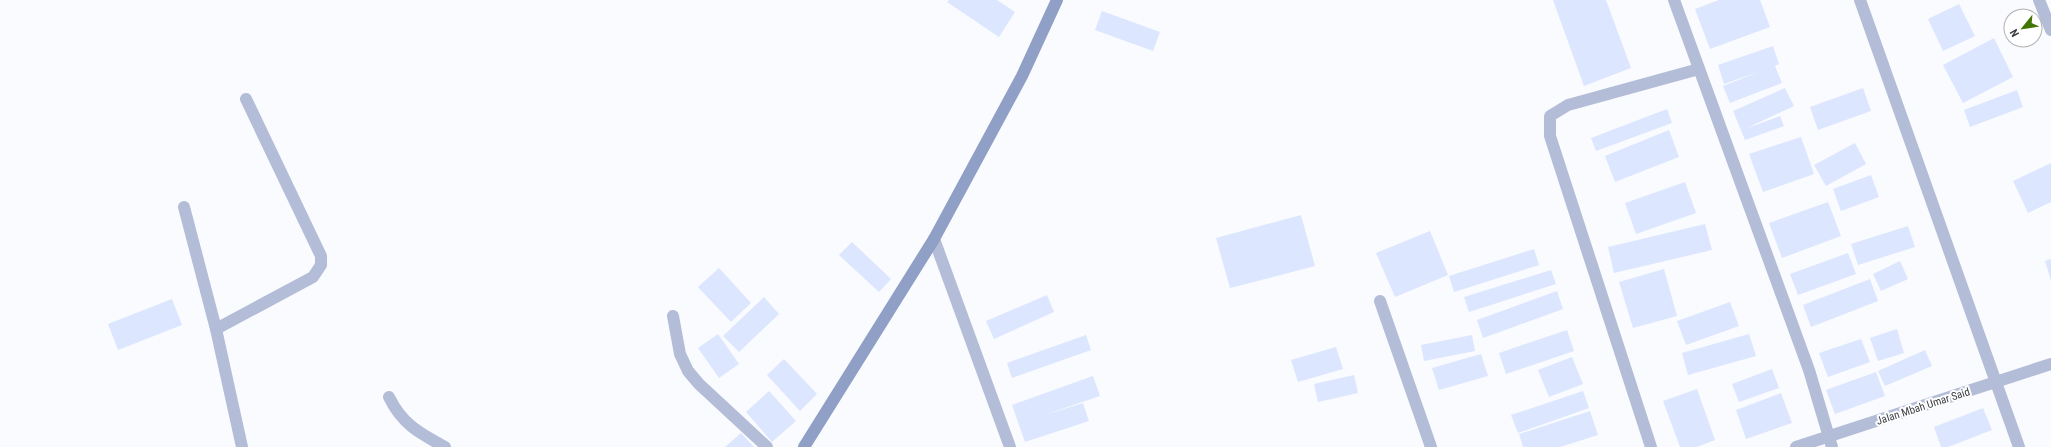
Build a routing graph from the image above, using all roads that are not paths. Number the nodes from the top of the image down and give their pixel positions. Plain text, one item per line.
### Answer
1 (1057, 0) edge
2 (1674, 0) edge
3 (1860, 0) edge
4 (2039, 0) edge
5 (2051, 30) edge
6 (1699, 70) junction
7 (246, 99) dead end
8 (184, 207) dead end
9 (934, 238) junction
10 (1380, 301) dead end
11 (673, 316) dead end
12 (216, 329) junction
13 (2051, 364) edge
14 (1996, 382) junction
15 (388, 396) dead end
16 (1830, 442) edge
17 (808, 444) edge
18 (242, 447) edge
19 (445, 447) edge
20 (767, 447) edge
21 (1010, 447) edge
22 (1430, 447) edge
23 (1652, 447) edge
24 (1796, 447) edge
25 (2019, 447) edge

1 - 9 main road
2 - 6 street
3 - 14 street
4 - 5 street
6 - 16 street
6 - 23 street
7 - 12 street
8 - 12 street
9 - 17 main road
9 - 21 street
10 - 22 street
11 - 20 street
12 - 18 street
13 - 14 street, Jalan Mbah Umar Said
14 - 16 street, Jalan Mbah Umar Said
14 - 25 street
15 - 19 street
16 - 24 street, Jalan Mbah Umar Said

